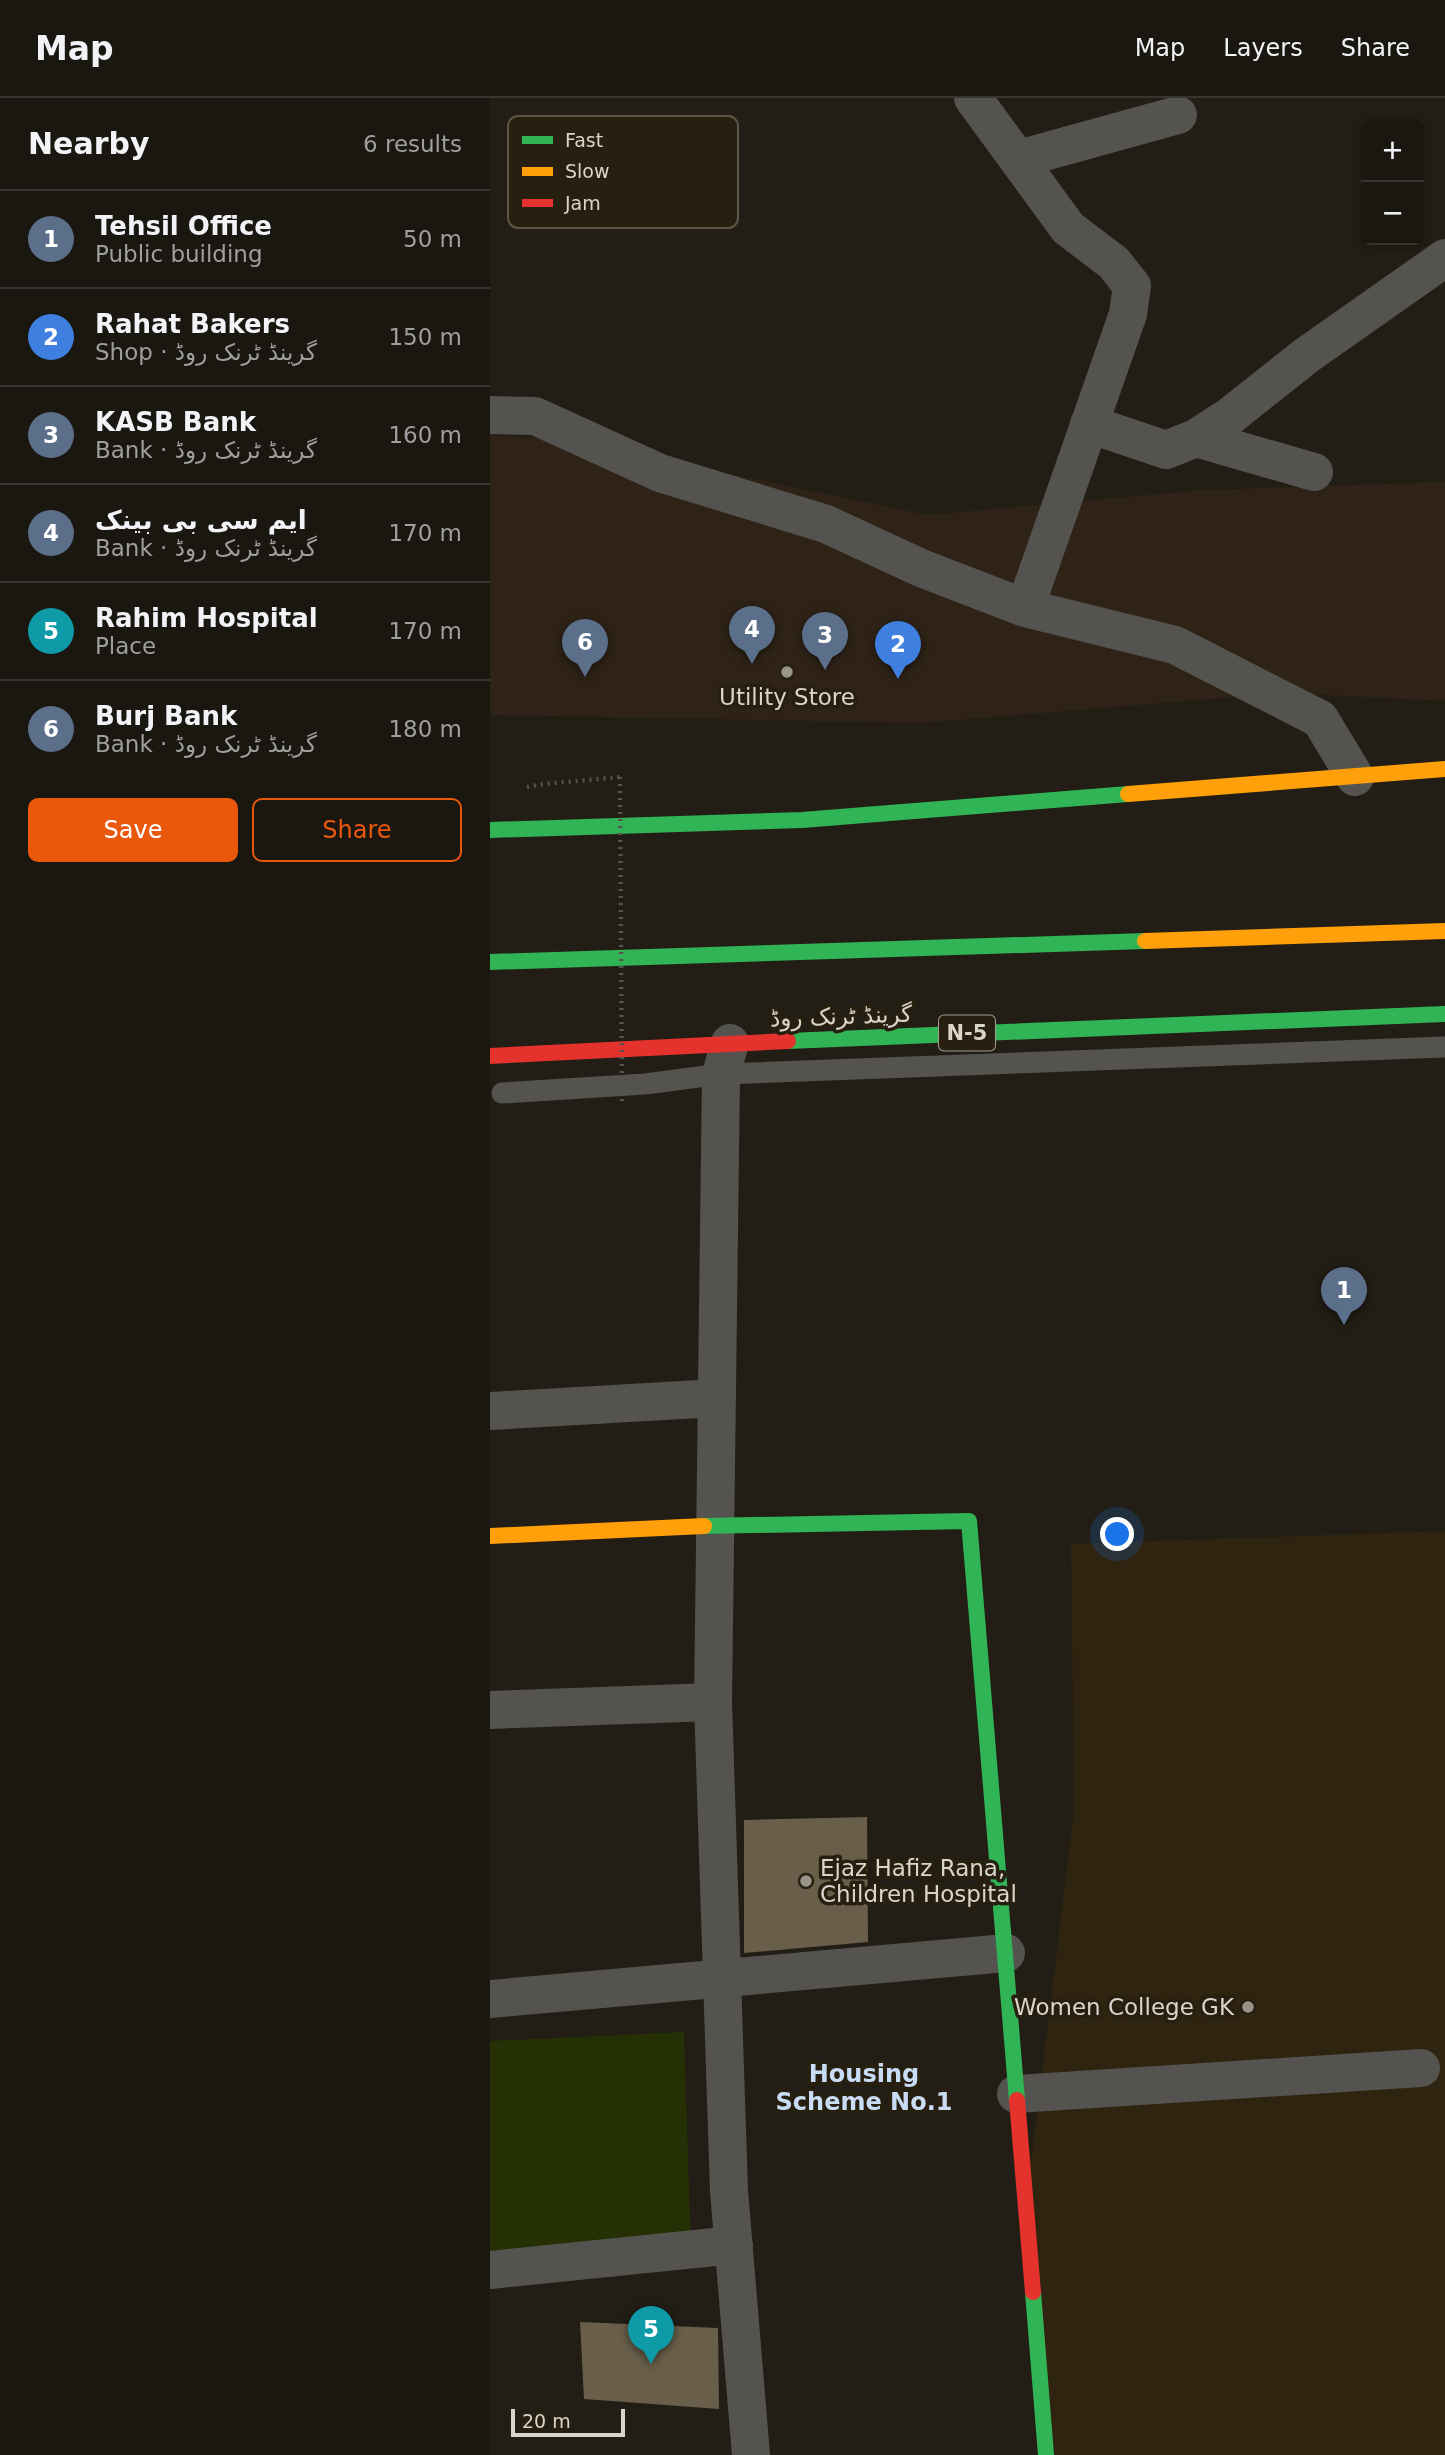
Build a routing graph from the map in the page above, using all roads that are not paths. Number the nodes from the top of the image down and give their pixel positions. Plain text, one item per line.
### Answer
1 (974, 98) edge
2 (1178, 115) dead end
3 (1018, 159) junction
4 (1445, 258) edge
5 (490, 415) edge
6 (1088, 424) junction
7 (1196, 439) junction
8 (1314, 472) dead end
9 (1025, 608) junction
10 (1445, 769) edge
11 (1355, 776) junction
12 (490, 830) edge
13 (1445, 931) edge
14 (490, 962) edge
15 (1445, 1014) edge
16 (1445, 1047) edge
17 (519, 1055) junction
18 (490, 1056) edge
19 (726, 1059) junction
20 (496, 1095) edge
21 (717, 1398) junction
22 (490, 1411) edge
23 (715, 1526) junction
24 (490, 1536) edge
25 (713, 1702) junction
26 (490, 1710) edge
27 (1006, 1953) junction
28 (722, 1978) junction
29 (490, 1999) edge
30 (1421, 2068) dead end
31 (1016, 2094) junction
32 (734, 2245) junction
33 (490, 2270) edge
34 (751, 2455) edge
35 (1046, 2455) edge

1 - 3 street
2 - 3 street
3 - 6 street
4 - 7 street
5 - 9 street
6 - 7 street
6 - 9 street
7 - 8 street
9 - 11 street
10 - 11 main road
11 - 12 main road
13 - 14 main road
15 - 19 main road, گرینڈ ٹرنک روڈ / N-5
16 - 19 lane
17 - 18 main road, گرینڈ ٹرنک روڈ / N-5
17 - 19 main road, گرینڈ ٹرنک روڈ / N-5
17 - 20 lane
19 - 20 lane
19 - 21 street
21 - 22 street
21 - 23 street
23 - 24 main road
23 - 25 street
23 - 27 main road
25 - 26 street
25 - 28 street
27 - 28 street
27 - 31 main road
28 - 29 street
28 - 32 street
30 - 31 street
31 - 35 main road
32 - 33 street
32 - 34 street

